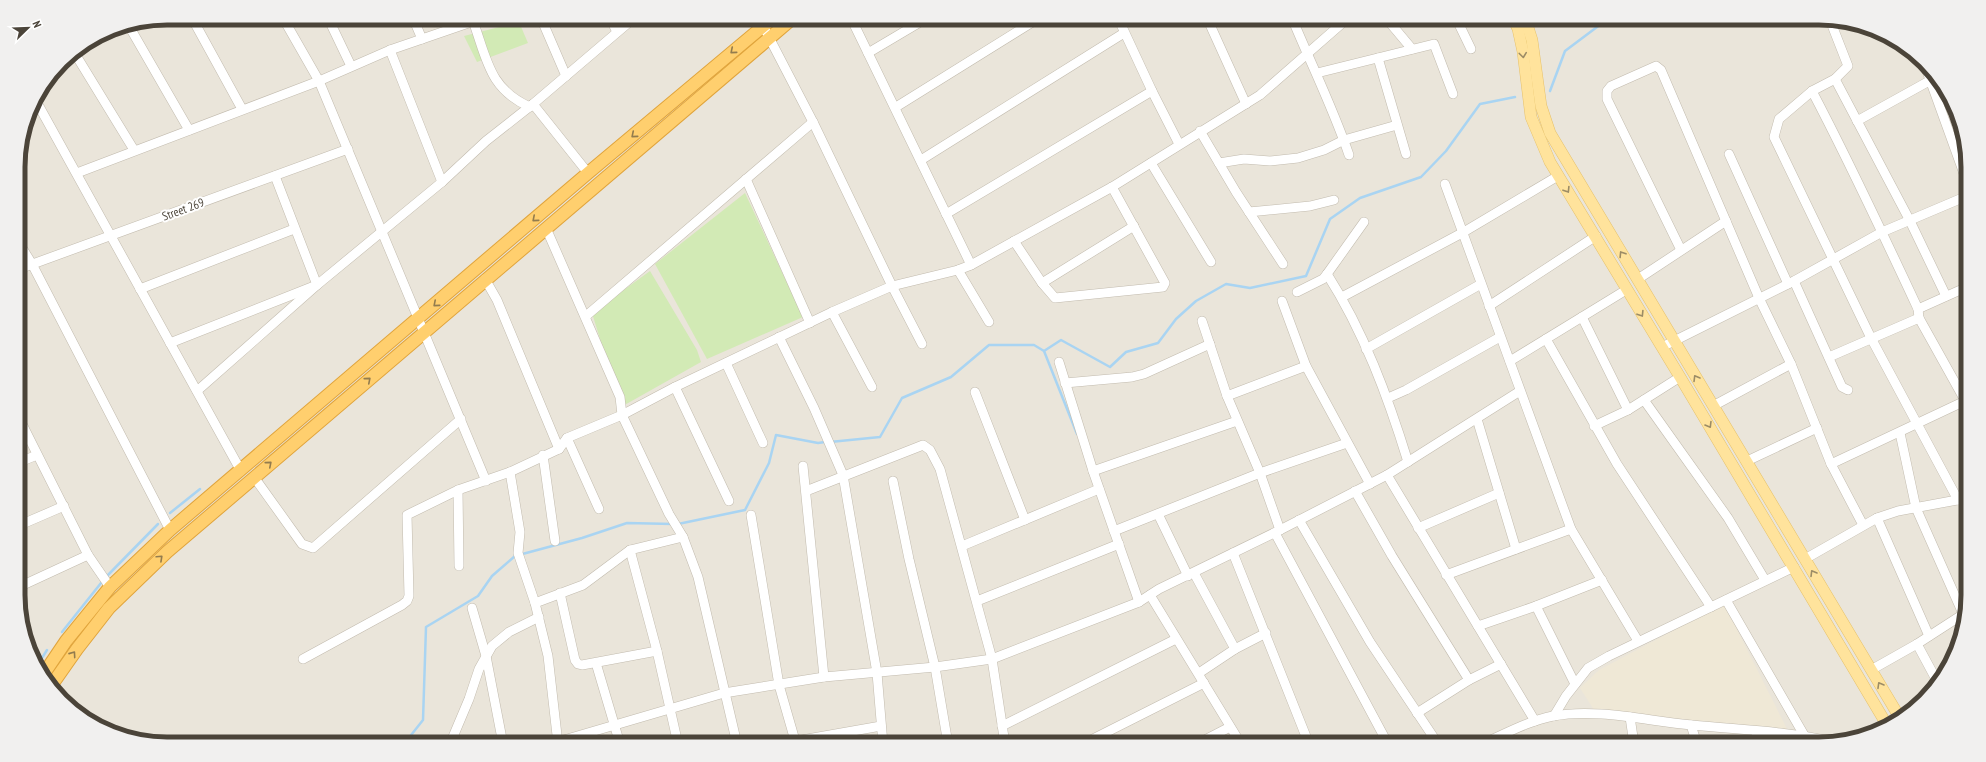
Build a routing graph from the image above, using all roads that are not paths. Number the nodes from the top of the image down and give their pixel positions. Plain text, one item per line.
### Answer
1 (196, 25) edge
2 (287, 25) edge
3 (331, 25) edge
4 (416, 25) edge
5 (462, 25) edge
6 (482, 25) edge
7 (544, 25) edge
8 (614, 25) edge
9 (626, 25) edge
10 (854, 25) edge
11 (915, 25) edge
12 (1028, 25) edge
13 (1121, 25) edge
14 (1210, 25) edge
15 (1295, 25) edge
16 (1340, 25) edge
17 (1392, 25) edge
18 (1459, 25) edge
19 (1516, 25) edge
20 (1527, 25) edge
21 (1832, 25) edge
22 (764, 27) edge
23 (130, 30) edge
24 (617, 32) junction
25 (1124, 33) junction
26 (422, 38) junction
27 (1412, 49) junction
28 (1471, 49) dead end
29 (390, 50) junction
30 (868, 53) junction
31 (1307, 53) junction
32 (77, 57) edge
33 (1378, 58) junction
34 (351, 66) junction
35 (1317, 73) junction
36 (566, 76) junction
37 (1835, 79) junction
38 (1931, 80) joint
39 (319, 81) junction
40 (1152, 91) junction
41 (1812, 91) junction
42 (1453, 94) dead end
43 (1246, 104) junction
44 (532, 105) junction
45 (39, 106) edge
46 (896, 107) junction
47 (242, 109) junction
48 (1857, 121) junction
49 (813, 122) junction
50 (1397, 125) junction
51 (189, 130) junction
52 (1200, 131) junction
53 (1344, 140) junction
54 (1179, 144) junction
55 (348, 149) junction
56 (134, 150) junction
57 (1406, 154) dead end
58 (1729, 154) dead end
59 (1349, 155) dead end
60 (921, 160) junction
61 (1151, 162) junction
62 (1219, 163) junction
63 (1961, 165) edge
64 (588, 173) junction
65 (77, 174) junction
66 (275, 176) junction
67 (1558, 176) junction
68 (746, 179) junction
69 (442, 182) junction
70 (1444, 184) dead end
71 (1112, 187) junction
72 (1961, 199) edge
73 (1334, 200) dead end
74 (1249, 212) junction
75 (946, 214) junction
76 (1726, 221) junction
77 (1910, 221) junction
78 (1364, 222) dead end
79 (1134, 226) junction
80 (546, 228) junction
81 (294, 229) junction
82 (382, 231) junction
83 (1882, 232) junction
84 (1462, 233) junction
85 (111, 235) junction
86 (1596, 236) junction
87 (1014, 241) junction
88 (1681, 250) junction
89 (25, 252) edge
90 (1833, 260) junction
91 (1211, 262) dead end
92 (32, 264) junction
93 (1283, 264) dead end
94 (971, 265) junction
95 (25, 267) edge
96 (958, 270) junction
97 (1327, 274) junction
98 (485, 279) junction
99 (1638, 279) junction
100 (1042, 283) junction
101 (1791, 283) junction
102 (1481, 284) junction
103 (318, 285) junction
104 (892, 286) junction
105 (140, 289) junction
106 (1626, 290) junction
107 (1961, 290) edge
108 (1297, 292) dead end
109 (1946, 296) junction
110 (1342, 297) junction
111 (1760, 298) junction
112 (1282, 301) dead end
113 (1489, 306) junction
114 (832, 312) junction
115 (1919, 313) junction
116 (586, 316) junction
117 (1582, 317) junction
118 (419, 319) junction
119 (1202, 321) dead end
120 (989, 322) dead end
121 (810, 323) junction
122 (424, 331) junction
123 (1500, 337) junction
124 (779, 338) junction
125 (1871, 338) junction
126 (1546, 339) junction
127 (1674, 340) junction
128 (170, 343) junction
129 (922, 344) dead end
130 (1210, 344) junction
131 (1662, 347) junction
132 (1366, 349) junction
133 (1829, 357) junction
134 (1510, 361) junction
135 (1059, 362) dead end
136 (726, 363) junction
137 (1791, 364) junction
138 (1306, 366) junction
139 (1680, 377) junction
140 (1065, 383) junction
141 (675, 387) junction
142 (872, 387) dead end
143 (1848, 390) dead end
144 (197, 391) junction
145 (1520, 391) junction
146 (1961, 391) edge
147 (975, 392) dead end
148 (1227, 396) junction
149 (1388, 398) junction
150 (1644, 400) junction
151 (1961, 405) edge
152 (1713, 406) junction
153 (1628, 410) junction
154 (622, 415) junction
155 (461, 419) junction
156 (1477, 419) junction
157 (1237, 420) junction
158 (1918, 424) junction
159 (1594, 426) junction
160 (1817, 428) junction
161 (25, 430) edge
162 (1900, 433) junction
163 (567, 438) junction
164 (763, 443) dead end
165 (1347, 443) junction
166 (559, 449) junction
167 (37, 455) junction
168 (543, 456) junction
169 (25, 460) edge
170 (1747, 461) junction
171 (1408, 462) junction
172 (1831, 464) junction
173 (802, 466) dead end
174 (241, 470) junction
175 (1092, 471) junction
176 (510, 472) junction
177 (1260, 473) junction
178 (843, 475) junction
179 (1387, 475) junction
180 (254, 477) junction
181 (486, 481) junction
182 (893, 481) dead end
183 (1370, 484) junction
184 (1099, 489) junction
185 (458, 490) junction
186 (806, 491) junction
187 (1355, 491) junction
188 (1498, 493) junction
189 (1961, 499) edge
190 (1958, 500) junction
191 (729, 501) dead end
192 (64, 506) junction
193 (1916, 508) junction
194 (599, 509) dead end
195 (1158, 514) junction
196 (751, 515) dead end
197 (1877, 518) junction
198 (1025, 520) junction
199 (1300, 520) junction
200 (25, 523) edge
201 (1863, 525) junction
202 (1418, 528) junction
203 (1571, 529) junction
204 (170, 530) junction
205 (1114, 531) junction
206 (1278, 531) junction
207 (682, 537) junction
208 (555, 540) dead end
209 (1119, 544) junction
210 (962, 546) junction
211 (1516, 549) junction
212 (630, 550) junction
213 (1233, 553) junction
214 (88, 555) junction
215 (1805, 559) junction
216 (459, 566) dead end
217 (1794, 567) junction
218 (1191, 575) junction
219 (1446, 575) junction
220 (1602, 580) junction
221 (1766, 580) junction
222 (25, 584) edge
223 (110, 587) junction
224 (560, 593) junction
225 (1150, 595) junction
226 (1726, 600) junction
227 (977, 601) junction
228 (1139, 602) junction
229 (535, 603) junction
230 (1536, 606) junction
231 (1711, 607) junction
232 (1961, 607) edge
233 (472, 608) dead end
234 (538, 617) junction
235 (1959, 618) edge
236 (1478, 626) junction
237 (1266, 633) junction
238 (1929, 636) junction
239 (1176, 639) junction
240 (1638, 641) junction
241 (1917, 644) junction
242 (1234, 649) junction
243 (657, 650) junction
244 (486, 656) junction
245 (302, 659) dead end
246 (992, 659) junction
247 (596, 663) junction
248 (1500, 664) junction
249 (935, 667) junction
250 (46, 670) edge
251 (1872, 670) junction
252 (877, 673) junction
253 (1199, 673) junction
254 (824, 677) junction
255 (1935, 677) edge
256 (1469, 680) junction
257 (54, 681) edge
258 (1204, 683) junction
259 (1575, 684) junction
260 (779, 685) junction
261 (724, 693) junction
262 (670, 708) junction
263 (1417, 713) junction
264 (1897, 713) edge
265 (1554, 716) junction
266 (1630, 717) junction
267 (1535, 721) junction
268 (1884, 721) edge
269 (615, 725) junction
270 (1691, 725) junction
271 (881, 726) junction
272 (1002, 726) junction
273 (1230, 726) junction
274 (1756, 731) junction
275 (1804, 735) junction
276 (453, 737) edge
277 (502, 737) edge
278 (557, 737) edge
279 (577, 737) edge
280 (618, 737) edge
281 (676, 737) edge
282 (735, 737) edge
283 (794, 737) edge
284 (826, 737) edge
285 (882, 737) edge
286 (947, 737) edge
287 (1004, 737) edge
288 (1097, 737) edge
289 (1210, 737) edge
290 (1237, 737) edge
291 (1306, 737) edge
292 (1384, 737) edge
293 (1432, 737) edge
294 (1498, 737) edge
295 (1633, 737) edge
296 (1695, 737) edge
297 (1757, 737) edge
298 (1813, 737) edge

1 - 47 street
2 - 39 street
3 - 34 street
4 - 26 street
5 - 26 street
6 - 44 street
7 - 36 street
8 - 24 street
9 - 24 street
10 - 30 street
11 - 30 street
12 - 46 street
13 - 25 street
14 - 43 street
15 - 31 street
16 - 31 street
17 - 27 street
18 - 28 street
19 -> 67 main road
99 -> 20 main road
21 - 37 street
22 - 49 street
22 -> 64 highway
22 - 80 highway
23 - 51 street
24 - 36 street
25 - 40 street
25 - 60 street
26 - 29 street
27 - 33 street
27 - 42 street
29 - 34 street
29 - 69 street
30 - 46 street
31 - 35 street
31 - 43 street
32 - 56 street
33 - 35 street
33 - 50 street
34 - 39 street
35 - 53 street
36 - 44 street
37 - 41 street
37 - 48 street
38 - 48 street
38 - 63 street
39 - 47 street
39 - 55 street
40 - 54 street
40 - 75 street
41 - 83 street
41 - 90 street
43 - 52 street
44 - 64 street
44 - 69 street
45 - 65 street
46 - 60 street
47 - 51 street
48 - 77 street
49 - 68 street
49 - 104 street
50 - 53 street
50 - 57 street
51 - 56 street
52 - 54 street
52 - 62 street
53 - 59 street
53 - 62 street
54 - 61 street
55 - 66 street, Street 269
55 - 82 street
56 - 65 street
58 - 101 street
60 - 75 street
61 - 71 street
61 - 91 street
62 - 74 street
64 -> 118 highway
65 - 85 street
66 - 81 street
66 - 85 street, Street 269
67 - 84 street
67 -> 86 main road
68 - 116 street
68 - 121 street
69 - 82 street
70 - 84 street
71 - 79 street
71 - 87 street
72 - 77 street
73 - 74 street
74 - 93 street
75 - 94 street
76 - 88 street
76 - 88 street
76 - 111 street
77 - 83 street
77 - 109 street
78 - 97 street
79 - 100 street
79 - 100 street
80 - 98 highway
80 - 116 street
81 - 103 street
81 - 105 street
82 - 103 street
82 - 118 street
83 - 90 street
83 - 115 street
84 - 102 street
84 - 110 street
85 - 92 street, Street 269
85 - 105 street
86 - 106 main road
86 - 113 street
87 - 94 street
87 - 100 street
88 - 99 street
89 - 92 street
90 - 101 street
90 - 125 street
92 - 95 street, Street 269
92 - 204 street
94 - 96 street
96 - 104 street
96 - 120 street
97 - 108 street
97 - 110 street
98 - 122 highway
98 - 166 street
99 - 127 main road
101 - 111 street
101 - 133 street
102 - 113 street
102 - 132 street
103 - 128 street
103 - 144 street
104 - 114 street
104 - 129 street
105 - 128 street
106 - 117 street
106 -> 131 main road
107 - 109 street
109 - 115 street
110 - 132 street
111 - 127 street
111 - 137 street
112 - 138 street
113 - 123 street
114 - 121 street
114 - 142 street
115 - 125 street
115 - 146 street
116 - 154 street
117 - 126 street
117 - 153 street
118 - 122 street
118 - 174 highway
119 - 130 street
121 - 124 street
122 - 155 street
180 -> 122 highway
123 - 134 street
123 - 149 street
124 - 136 street
124 - 178 street
125 - 133 street
125 - 158 street
126 - 134 street
126 - 159 street
127 - 131 street
152 -> 127 main road
128 - 144 street
130 - 140 street
130 - 148 street
131 - 139 main road
132 - 149 street
133 - 143 street
134 - 145 street
135 - 140 street
136 - 141 street
136 - 164 street
137 - 152 street
137 - 160 street
138 - 148 street
138 - 165 street
139 - 150 street
139 -> 217 main road
140 - 175 street
141 - 154 street
141 - 191 street
144 - 174 street
145 - 156 street
145 - 203 street
147 - 198 street
148 - 157 street
149 - 171 street
150 - 153 street
150 - 221 street
151 - 158 street
152 - 170 main road
153 - 159 street
154 - 163 street
154 - 207 street
155 - 180 street
155 - 181 street
156 - 171 street
156 - 188 street
156 - 211 street
157 - 175 street
157 - 177 street
158 - 162 street
158 - 190 street
159 - 231 street
160 - 170 street
160 - 172 street
161 - 167 street
162 - 172 street
162 - 193 street
163 - 166 street
163 - 194 street
165 - 177 street
165 - 183 street
166 - 168 street
167 - 169 street
167 - 192 street
168 - 176 street
168 - 208 street
170 - 215 main road
171 - 179 street
172 - 201 street
173 - 186 street
174 - 204 highway
175 - 184 street
176 - 181 street
176 - 229 street
177 - 195 street
177 - 206 street
178 - 186 street
178 - 210 street
178 - 252 street
179 - 183 street
179 - 202 street
257 -> 180 highway
181 - 185 street
182 - 249 street
183 - 187 street
184 - 198 street
184 - 205 street
185 - 216 street
185 - 245 street
186 - 254 street
187 - 199 street
187 - 256 street
188 - 202 street
188 - 211 street
189 - 190 street
190 - 193 street
192 - 200 street
192 - 214 street
193 - 197 street
193 - 232 street
195 - 205 street
195 - 218 street
196 - 260 street
197 - 201 street
197 - 238 street
198 - 210 street
199 - 206 street
199 - 263 street
201 - 215 street
202 - 219 street
203 - 211 street
203 - 220 street
204 - 223 highway
205 - 209 street
206 - 213 street
206 - 292 street
207 - 212 street
207 - 261 street
209 - 227 street
209 - 228 street
210 - 227 street
211 - 219 street
212 - 224 street
212 - 243 street
213 - 218 street
213 - 237 street
214 - 222 street
214 - 223 street
251 -> 215 main road
217 - 221 street
217 - 268 main road
218 - 225 street
218 - 242 street
219 - 236 street
220 - 230 street
220 - 240 street
221 - 226 street
223 - 250 highway
224 - 229 street
224 - 247 street
225 - 228 street
225 - 239 street
226 - 231 street
226 - 275 street
227 - 246 street
228 - 246 street
229 - 234 street
230 - 236 street
230 - 259 street
231 - 240 street
233 - 244 street
234 - 244 street
234 - 278 street
235 - 238 street
236 - 248 street
237 - 242 street
237 - 291 street
238 - 241 street
239 - 253 street
239 - 272 street
240 - 259 street
241 - 251 street
241 - 255 street
242 - 253 street
243 - 247 street
243 - 262 street
244 - 276 street
244 - 277 street
246 - 249 street
246 - 272 street
247 - 269 street
248 - 256 street
248 - 267 street
249 - 252 street
249 - 286 street
264 -> 251 main road
252 - 254 street
252 - 271 street
253 - 258 street
254 - 260 street
256 - 263 street
258 - 273 street
258 - 288 street
259 - 265 street
260 - 261 street
260 - 283 street
261 - 262 street
261 - 282 street
262 - 269 street
262 - 281 street
263 - 293 street
265 - 266 street
265 - 267 street
266 - 270 street
266 - 295 street
267 - 294 street
269 - 279 street
269 - 280 street
270 - 274 street
270 - 296 street
271 - 284 street
271 - 285 street
272 - 287 street
273 - 289 street
273 - 290 street
274 - 275 street
274 - 297 street
275 - 298 street

